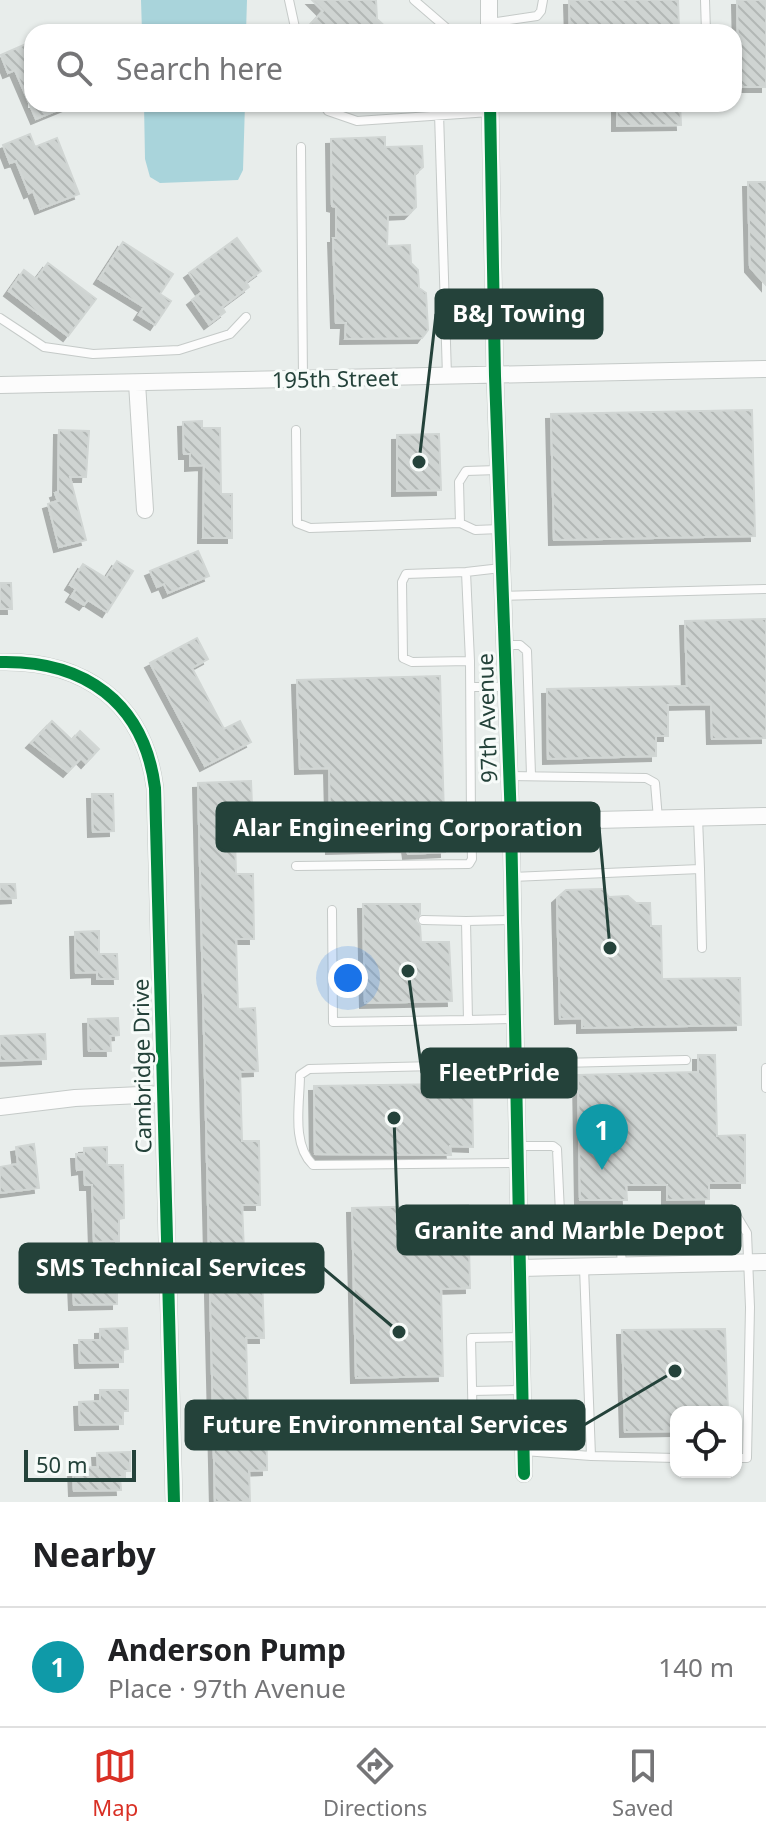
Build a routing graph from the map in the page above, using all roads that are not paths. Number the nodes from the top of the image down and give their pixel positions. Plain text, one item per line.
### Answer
1 (289, 0) edge
2 (414, 0) edge
3 (489, 0) edge
4 (543, 0) edge
5 (705, 0) edge
6 (294, 24) edge
7 (442, 24) edge
8 (489, 24) edge
9 (502, 24) edge
10 (706, 24) edge
11 (331, 112) edge
12 (449, 112) edge
13 (490, 112) edge
14 (439, 113) junction
15 (301, 147) dead end
16 (246, 317) dead end
17 (0, 318) edge
18 (766, 369) edge
19 (495, 376) junction
20 (447, 377) junction
21 (303, 380) junction
22 (137, 383) junction
23 (0, 385) edge
24 (296, 430) dead end
25 (498, 470) junction
26 (145, 510) dead end
27 (460, 523) junction
28 (501, 529) junction
29 (502, 568) junction
30 (466, 572) junction
31 (766, 589) edge
32 (503, 596) junction
33 (505, 645) junction
34 (470, 661) junction
35 (0, 662) edge
36 (471, 687) junction
37 (506, 687) junction
38 (531, 775) junction
39 (509, 776) junction
40 (766, 816) edge
41 (698, 818) junction
42 (658, 819) junction
43 (471, 821) junction
44 (511, 822) junction
45 (296, 866) dead end
46 (700, 869) junction
47 (512, 877) junction
48 (332, 910) dead end
49 (423, 920) dead end
50 (513, 920) junction
51 (466, 921) junction
52 (702, 948) dead end
53 (515, 1019) junction
54 (468, 1020) junction
55 (686, 1060) dead end
56 (517, 1064) junction
57 (766, 1068) edge
58 (766, 1088) edge
59 (163, 1094) junction
60 (0, 1107) edge
61 (518, 1155) junction
62 (520, 1213) junction
63 (560, 1213) junction
64 (619, 1223) junction
65 (766, 1262) edge
66 (747, 1263) junction
67 (622, 1266) junction
68 (584, 1267) junction
69 (521, 1268) junction
70 (522, 1337) junction
71 (523, 1390) junction
72 (472, 1391) junction
73 (524, 1444) junction
74 (591, 1456) junction
75 (670, 1458) edge
76 (742, 1458) edge
77 (524, 1474) dead end
78 (174, 1502) edge

1 - 6 lane
2 - 7 lane
3 - 8 street
4 - 9 lane
5 - 10 lane
11 - 14 lane
12 - 14 lane
13 - 19 street, 97th Avenue
14 - 20 lane
15 - 21 lane
16 - 17 lane
18 - 19 street, 195th Street
19 - 20 street, 195th Street
19 - 25 street, 97th Avenue
20 - 21 street, 195th Street
21 - 22 street, 195th Street
22 - 23 street, 195th Street
22 - 26 street
24 - 27 lane
25 - 27 lane
25 - 28 street, 97th Avenue
27 - 28 lane
28 - 29 street, 97th Avenue
29 - 30 lane
29 - 32 street, 97th Avenue
30 - 34 lane
30 - 34 lane
31 - 32 lane
32 - 33 street, 97th Avenue
33 - 37 street, 97th Avenue
33 - 38 lane
34 - 36 lane
35 - 59 street, Cambridge Drive
36 - 37 lane
36 - 43 lane
37 - 39 street, 97th Avenue
38 - 39 lane
38 - 42 lane
39 - 44 street, 97th Avenue
40 - 41 street
41 - 42 street
41 - 46 lane
42 - 44 street
43 - 44 lane
43 - 45 lane
44 - 47 street, 97th Avenue
46 - 47 lane
46 - 52 lane
47 - 50 street, 97th Avenue
48 - 54 lane
49 - 51 lane
50 - 51 lane
50 - 53 street, 97th Avenue
51 - 54 lane
53 - 54 lane
53 - 56 street, 97th Avenue
55 - 56 lane
56 - 61 street, 97th Avenue
56 - 61 lane
57 - 58 lane
59 - 60 street
59 - 78 street, Cambridge Drive
61 - 62 street, 97th Avenue
61 - 63 lane
62 - 63 lane
62 - 69 street, 97th Avenue
63 - 64 lane
64 - 66 lane
64 - 67 lane
65 - 66 street
66 - 67 street
66 - 76 lane
67 - 68 street
68 - 69 street
68 - 74 lane
69 - 70 street, 97th Avenue
70 - 71 street, 97th Avenue
70 - 72 lane
71 - 72 lane
71 - 73 street, 97th Avenue
72 - 73 lane
73 - 74 lane
73 - 77 street, 97th Avenue
74 - 75 lane

